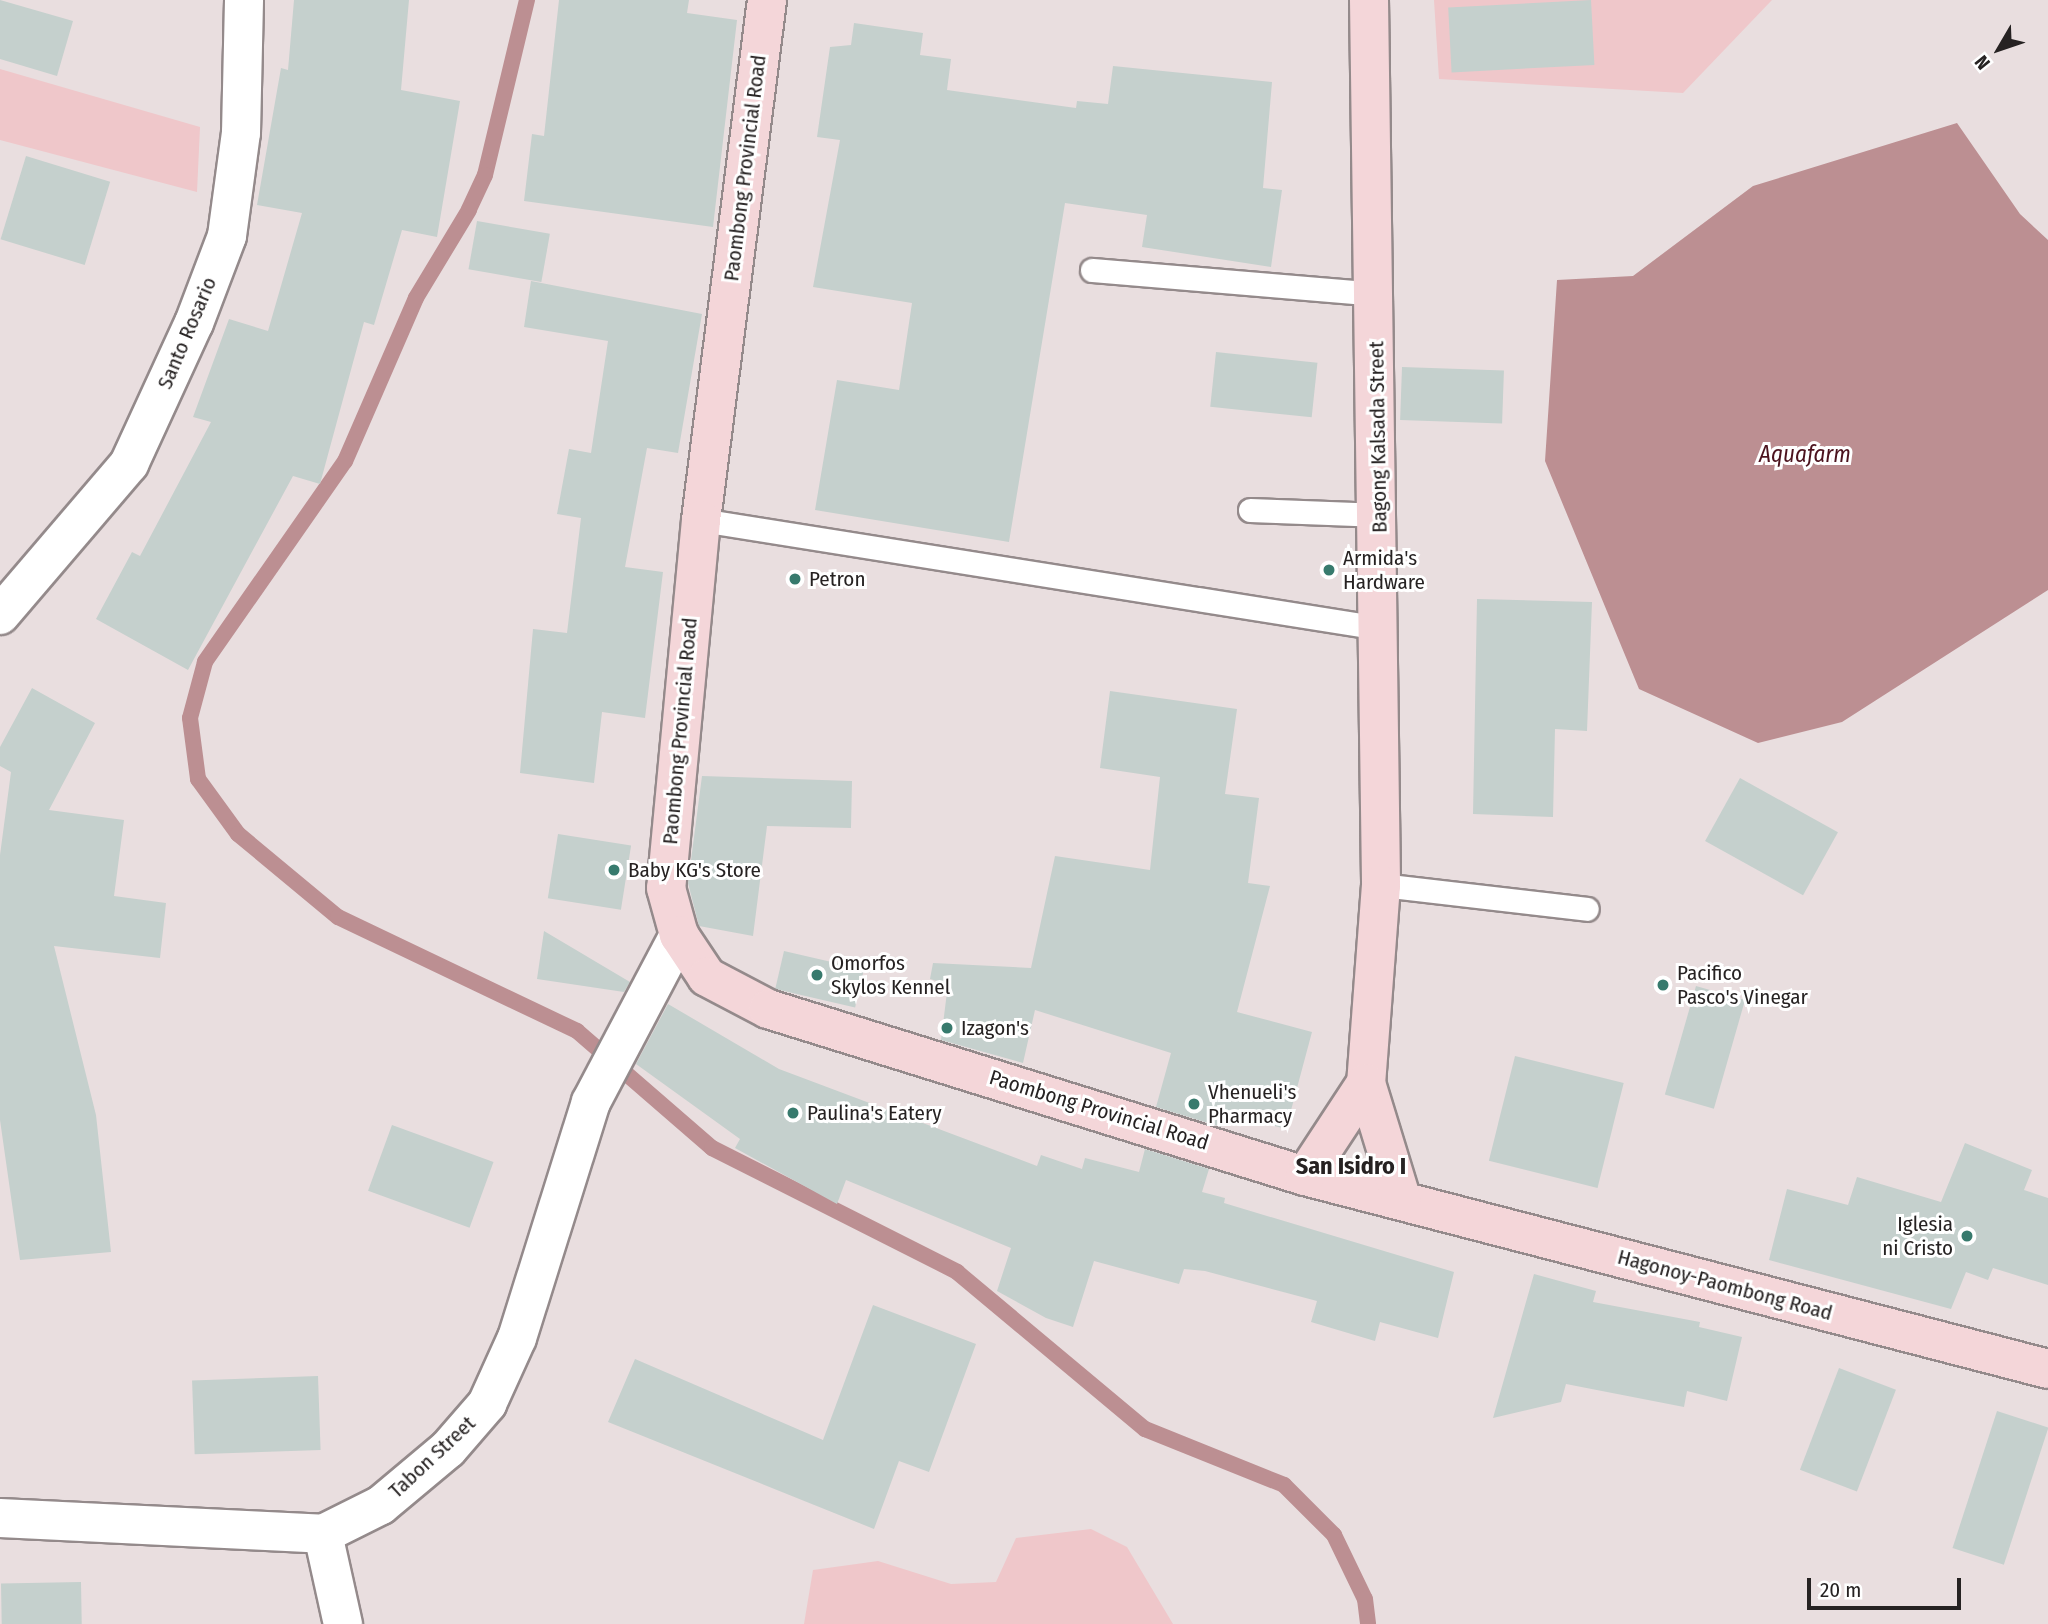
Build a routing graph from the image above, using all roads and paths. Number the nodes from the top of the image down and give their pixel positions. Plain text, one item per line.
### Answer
1 (244, 0) edge
2 (767, 0) edge
3 (1369, 0) edge
4 (1092, 270) dead end
5 (1375, 294) junction
6 (1251, 510) dead end
7 (1381, 515) junction
8 (701, 520) junction
9 (0, 614) edge
10 (1380, 628) junction
11 (1381, 885) junction
12 (1587, 909) dead end
13 (679, 935) junction
14 (1366, 1083) junction
15 (1306, 1176) junction
16 (1402, 1200) junction
17 (2048, 1369) edge
18 (0, 1518) edge
19 (323, 1534) junction
20 (343, 1624) edge

1 - 9 street, Santo Rosario
2 - 8 main road, Paombong Provincial Road
3 - 5 main road, Bagong Kalsada Street
4 - 5 lane
5 - 7 main road, Bagong Kalsada Street
6 - 7 lane
7 - 10 main road, Bagong Kalsada Street
8 - 10 lane
8 - 13 main road, Paombong Provincial Road
10 - 11 main road, Bagong Kalsada Street
11 - 12 lane
11 - 14 main road, Bagong Kalsada Street
13 - 15 main road, Paombong Provincial Road
13 - 19 street, Tabon Street
14 - 15 main road, Bagong Kalsada Street
14 - 16 main road, Bagong Kalsada Street
15 - 16 main road, Paombong Provincial Road
16 - 17 main road, Hagonoy-Paombong Road
18 - 19 street, Tabon Street
19 - 20 street

